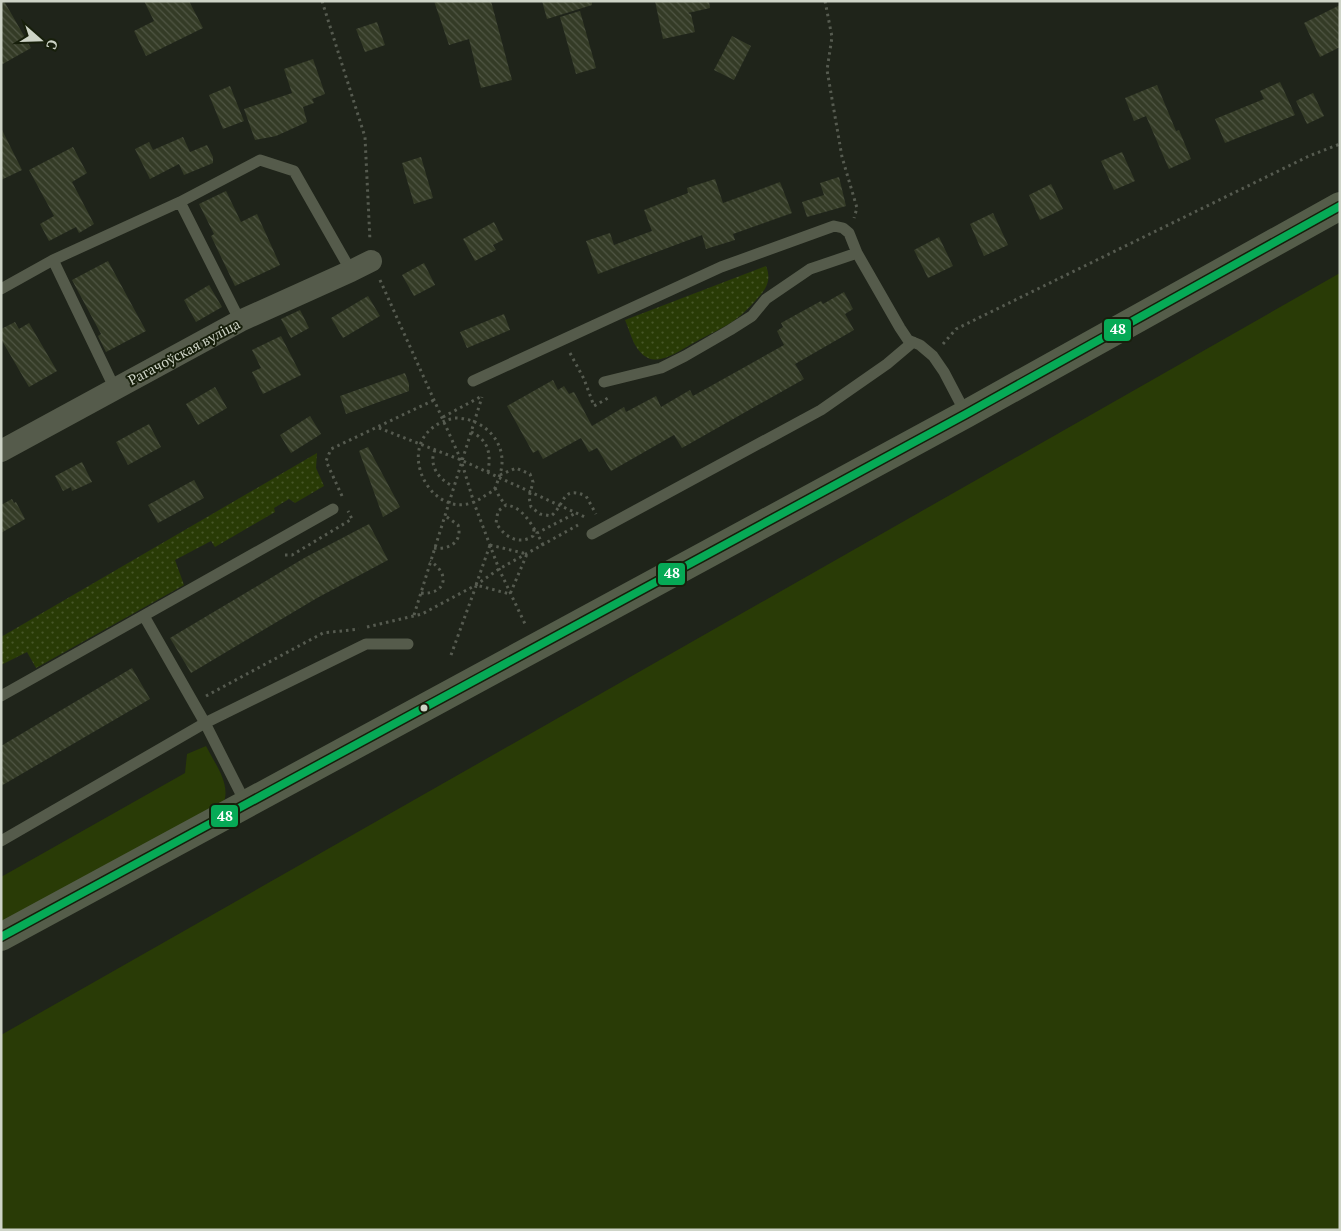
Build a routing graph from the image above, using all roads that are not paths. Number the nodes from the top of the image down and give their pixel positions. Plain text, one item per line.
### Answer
1 (180, 202) junction
2 (1340, 206) edge
3 (857, 253) junction
4 (53, 260) junction
5 (371, 261) road end
6 (351, 271) junction
7 (1, 290) edge
8 (240, 321) junction
9 (913, 342) junction
10 (473, 381) dead end
11 (604, 382) dead end
12 (115, 389) junction
13 (966, 414) junction
14 (1, 451) edge
15 (333, 509) dead end
16 (592, 534) dead end
17 (144, 616) junction
18 (408, 644) dead end
19 (1, 696) edge
20 (205, 723) junction
21 (246, 804) junction
22 (1, 841) edge
23 (1, 937) edge

1 - 4 lane
1 - 6 lane
1 - 8 lane
2 - 13 main road
3 - 9 lane
3 - 10 lane
3 - 11 lane
4 - 7 lane
4 - 12 lane
5 - 6 street, Рагачоўская вуліца
6 - 8 street, Рагачоўская вуліца
8 - 12 street, Рагачоўская вуліца
9 - 13 lane
9 - 16 lane
12 - 14 street, Рагачоўская вуліца
13 - 21 main road
15 - 17 lane
17 - 19 lane
17 - 20 lane
18 - 20 lane
20 - 21 lane
20 - 22 lane
21 - 23 main road

